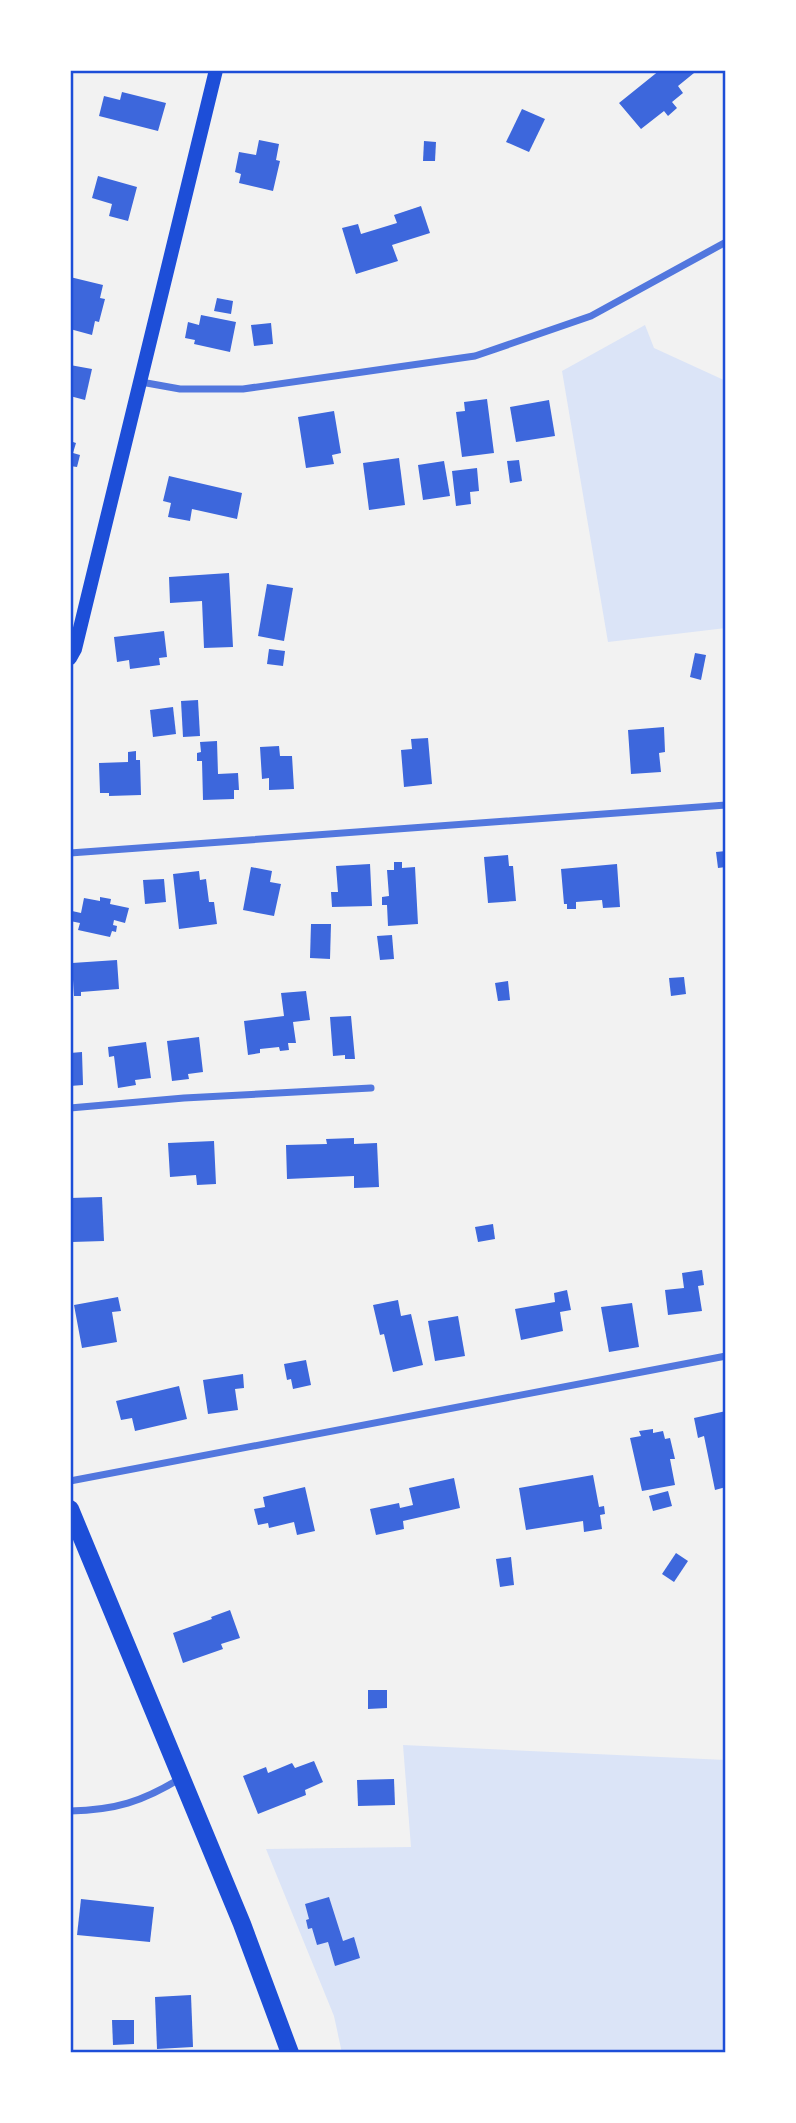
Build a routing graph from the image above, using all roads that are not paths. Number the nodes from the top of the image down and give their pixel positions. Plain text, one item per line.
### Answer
1 (216, 70) edge
2 (726, 242) edge
3 (141, 382) junction
4 (70, 659) edge
5 (726, 805) edge
6 (70, 853) edge
7 (371, 1088) dead end
8 (70, 1108) edge
9 (726, 1356) edge
10 (70, 1481) edge
11 (70, 1509) edge
12 (181, 1778) junction
13 (70, 1811) edge
14 (290, 2053) edge

1 - 3 main road
2 - 3 street
3 - 4 main road
5 - 6 street
7 - 8 street
9 - 10 street
11 - 12 main road
12 - 13 street
12 - 14 main road

